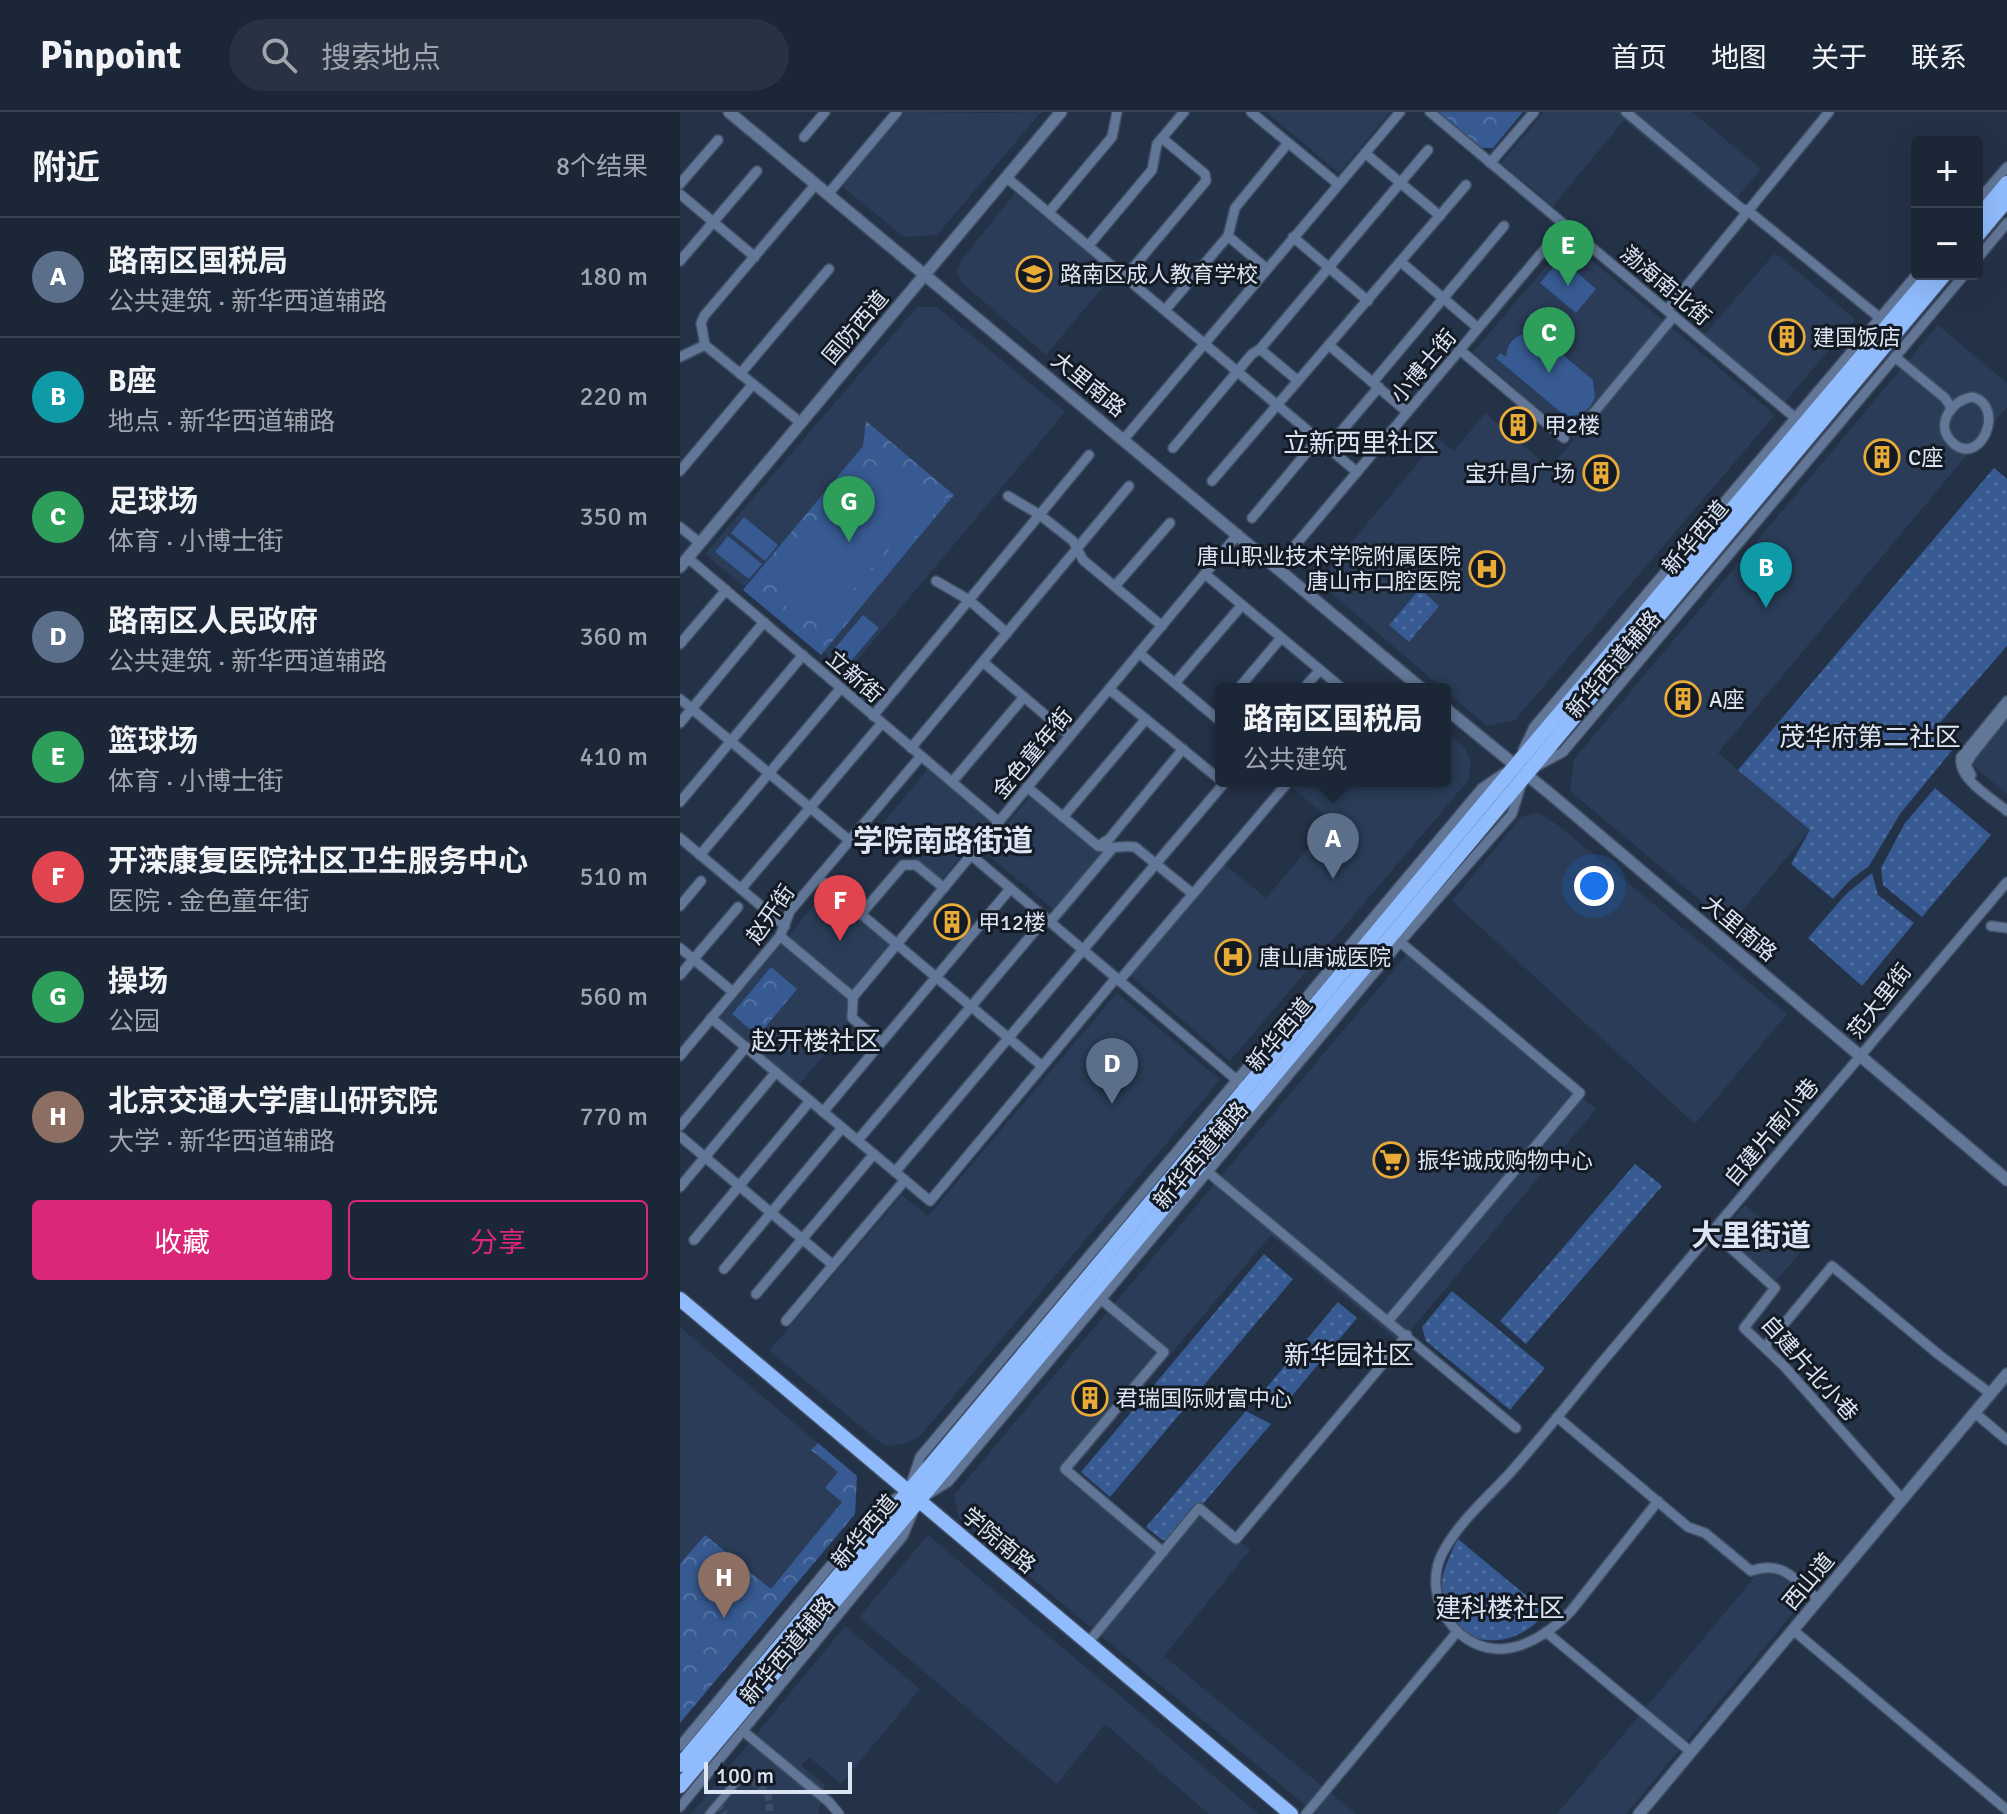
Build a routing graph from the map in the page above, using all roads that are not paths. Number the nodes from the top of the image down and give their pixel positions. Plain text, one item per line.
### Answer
1 (729, 112) edge
2 (825, 112) edge
3 (897, 112) edge
4 (1061, 112) edge
5 (1117, 112) edge
6 (1184, 112) edge
7 (1251, 112) edge
8 (1400, 112) edge
9 (1430, 112) edge
10 (1534, 112) edge
11 (1626, 112) edge
12 (1829, 112) edge
13 (804, 137) dead end
14 (1162, 138) junction
15 (718, 140) dead end
16 (1288, 143) junction
17 (1428, 150) dead end
18 (1365, 153) junction
19 (1490, 163) junction
20 (2007, 167) edge
21 (757, 171) dead end
22 (1006, 177) junction
23 (1401, 183) junction
24 (2007, 183) edge
25 (680, 184) edge
26 (816, 184) junction
27 (1338, 184) junction
28 (1466, 185) dead end
29 (680, 194) edge
30 (828, 194) junction
31 (1983, 195) edge
32 (2007, 200) edge
33 (1747, 210) junction
34 (1049, 212) junction
35 (1983, 212) edge
36 (1440, 216) junction
37 (714, 222) junction
38 (2007, 223) edge
39 (1565, 225) junction
40 (1504, 226) dead end
41 (1983, 229) edge
42 (1228, 236) junction
43 (1293, 237) junction
44 (1089, 245) junction
45 (1983, 252) edge
46 (755, 257) junction
47 (680, 261) edge
48 (1401, 262) junction
49 (1329, 267) junction
50 (829, 269) dead end
51 (1267, 269) junction
52 (925, 274) junction
53 (1126, 276) junction
54 (1912, 280) edge
55 (1926, 280) edge
56 (1940, 280) edge
57 (1960, 280) edge
58 (1444, 298) junction
59 (1368, 301) junction
60 (1166, 309) junction
61 (1671, 313) junction
62 (1880, 318) junction
63 (1478, 328) junction
64 (1206, 342) junction
65 (705, 345) junction
66 (1330, 346) junction
67 (1260, 349) junction
68 (1460, 350) junction
69 (680, 357) edge
70 (1895, 357) junction
71 (1238, 370) junction
72 (740, 374) junction
73 (1297, 380) junction
74 (753, 384) junction
75 (1376, 385) junction
76 (1277, 404) junction
77 (1952, 409) junction
78 (1407, 412) junction
79 (1801, 422) junction
80 (801, 423) junction
81 (1581, 428) dead end
82 (1564, 438) dead end
83 (1124, 439) junction
84 (1318, 439) junction
85 (1328, 447) junction
86 (1173, 448) dead end
87 (1089, 455) dead end
88 (680, 471) edge
89 (1357, 472) junction
90 (1212, 481) dead end
91 (1129, 486) dead end
92 (1008, 496) dead end
93 (1040, 515) junction
94 (1252, 518) dead end
95 (1170, 523) dead end
96 (680, 527) edge
97 (1238, 534) junction
98 (700, 543) junction
99 (1077, 548) junction
100 (684, 562) edge
101 (1277, 567) junction
102 (1205, 574) junction
103 (936, 581) dead end
104 (1115, 586) junction
105 (726, 590) junction
106 (969, 600) junction
107 (1242, 605) junction
108 (764, 622) junction
109 (1162, 626) junction
110 (1007, 633) junction
111 (1281, 638) junction
112 (680, 644) edge
113 (1139, 653) junction
114 (803, 655) junction
115 (983, 662) junction
116 (1320, 670) junction
117 (1175, 683) junction
118 (1243, 683) edge
119 (1308, 683) edge
120 (1336, 683) edge
121 (1415, 683) edge
122 (841, 688) junction
123 (1109, 689) junction
124 (1024, 697) junction
125 (680, 699) edge
126 (2007, 701) edge
127 (692, 709) junction
128 (2007, 711) edge
129 (1215, 713) edge
130 (1451, 713) edge
131 (877, 719) junction
132 (1146, 719) junction
133 (680, 723) edge
134 (1070, 736) junction
135 (731, 741) junction
136 (911, 748) junction
137 (1183, 749) junction
138 (921, 756) junction
139 (1520, 770) junction
140 (769, 774) junction
141 (1215, 774) edge
142 (952, 782) junction
143 (1027, 787) junction
144 (1221, 787) edge
145 (1284, 787) edge
146 (680, 802) edge
147 (810, 807) junction
148 (2007, 808) edge
149 (1063, 817) junction
150 (999, 822) junction
151 (680, 838) edge
152 (850, 841) junction
153 (1098, 846) junction
154 (1111, 850) junction
155 (700, 855) junction
156 (971, 855) junction
157 (1155, 864) junction
158 (2007, 874) edge
159 (818, 878) junction
160 (701, 881) dead end
161 (2007, 882) edge
162 (944, 888) junction
163 (741, 889) junction
164 (1010, 889) junction
165 (1193, 894) junction
166 (680, 906) edge
167 (738, 907) dead end
168 (861, 914) junction
169 (1048, 920) junction
170 (785, 926) junction
171 (1991, 926) dead end
172 (2007, 928) edge
173 (780, 936) junction
174 (1400, 942) junction
175 (897, 944) junction
176 (680, 948) edge
177 (1083, 950) junction
178 (693, 959) junction
179 (680, 975) edge
180 (936, 977) junction
181 (1118, 980) junction
182 (733, 992) junction
183 (853, 997) junction
184 (971, 1007) junction
185 (711, 1018) junction
186 (1008, 1038) junction
187 (881, 1042) junction
188 (746, 1047) junction
189 (1859, 1054) junction
190 (680, 1056) edge
191 (1042, 1066) junction
192 (776, 1072) junction
193 (1238, 1081) junction
194 (810, 1101) junction
195 (823, 1112) junction
196 (680, 1126) edge
197 (842, 1128) junction
198 (680, 1136) edge
199 (858, 1140) junction
200 (874, 1154) junction
201 (705, 1157) junction
202 (895, 1172) junction
203 (1209, 1173) junction
204 (905, 1180) junction
205 (2007, 1180) edge
206 (739, 1186) junction
207 (680, 1187) edge
208 (771, 1213) junction
209 (1712, 1231) junction
210 (802, 1239) junction
211 (694, 1240) dead end
212 (833, 1265) junction
213 (724, 1269) dead end
214 (756, 1294) dead end
215 (1097, 1296) junction
216 (680, 1299) edge
217 (1389, 1320) junction
218 (786, 1321) dead end
219 (1407, 1335) junction
220 (1765, 1347) junction
221 (2007, 1374) edge
222 (1991, 1394) junction
223 (1975, 1413) junction
224 (1557, 1417) junction
225 (1516, 1428) dead end
226 (2007, 1440) edge
227 (913, 1496) junction
228 (1902, 1499) junction
229 (1658, 1501) junction
230 (1163, 1552) junction
231 (1818, 1600) junction
232 (1793, 1630) junction
233 (1457, 1632) junction
234 (1546, 1632) junction
235 (1087, 1644) junction
236 (743, 1731) junction
237 (680, 1746) edge
238 (1691, 1752) junction
239 (680, 1765) edge
240 (744, 1773) dead end
241 (680, 1786) edge
242 (829, 1802) junction
243 (680, 1807) edge
244 (2002, 1810) edge
245 (709, 1814) edge
246 (827, 1814) edge
247 (839, 1814) edge
248 (1291, 1814) edge
249 (1306, 1814) edge
250 (1639, 1814) edge

1 - 26 street, 大里南路
2 - 13 street
3 - 30 street
4 - 22 street, 国防西道
5 - 34 street
6 - 14 street
7 - 16 street
8 - 18 street
9 - 19 street, 渤海南北街
10 - 19 street
11 - 33 street
12 - 33 street
14 - 44 street
14 - 53 street
15 - 25 street
16 - 27 street
16 - 42 street
17 - 23 street
18 - 23 street
18 - 27 street
19 - 39 street, 渤海南北街
20 - 31 street
21 - 37 street
22 - 34 street
22 - 52 street, 国防西道
23 - 36 street
23 - 49 street
24 - 35 main road
26 - 30 street, 大里南路
26 - 46 street
27 - 43 street
28 - 36 street
29 - 37 street
30 - 52 street, 大里南路
32 - 41 main road
33 - 61 street
33 - 62 street
34 - 44 street
36 - 48 street
37 - 46 street
37 - 47 street
38 - 45 street
39 - 61 street, 渤海南北街
39 - 63 street, 小博士街
40 - 58 street
42 - 51 street
42 - 60 street
43 - 49 street
43 - 51 street
44 - 53 street
46 - 65 street
48 - 58 street
48 - 59 street
49 - 59 street
49 - 67 street
50 - 72 street
51 - 64 street
52 - 80 street, 国防西道
52 - 83 street, 大里南路
53 - 60 street
54 - 62 street
55 - 79 main road, 新华西道
56 - 139 main road, 新华西道
57 - 70 street, 新华西道辅路
58 - 63 street
58 - 75 street
59 - 66 street
60 - 64 street
61 - 79 street, 渤海南北街
61 - 81 street
62 - 79 street
63 - 68 street, 小博士街
64 - 71 street
64 - 83 street
65 - 69 street
65 - 72 street
66 - 73 street
66 - 75 street
67 - 71 street
67 - 73 street
68 - 78 street, 小博士街
68 - 82 street
70 - 77 street
70 - 139 street, 新华西道辅路
71 - 76 street
71 - 86 street
72 - 74 street
73 - 76 street
74 - 80 street
74 - 88 street
75 - 78 street
75 - 85 street
76 - 84 street
76 - 90 street
77 - 77 street
78 - 89 street, 小博士街
79 - 139 main road, 新华西道
80 - 98 street, 国防西道
83 - 97 street, 大里南路
84 - 85 street
84 - 94 street
85 - 89 street
87 - 93 street
89 - 101 street, 小博士街
91 - 99 street
92 - 93 street
93 - 99 street
93 - 106 street
95 - 104 street
96 - 98 street
97 - 101 street, 大里南路
97 - 102 street, 金色童年街
98 - 100 street, 国防西道
99 - 104 street
99 - 110 street
100 - 105 street, 立新街
101 - 121 street, 大里南路
102 - 107 street
102 - 109 street, 金色童年街
103 - 106 street
104 - 109 street
105 - 108 street, 立新街
105 - 112 street
106 - 110 street
106 - 131 street
107 - 111 street
107 - 117 street
108 - 114 street, 立新街
108 - 127 street
109 - 113 street, 金色童年街
110 - 115 street
111 - 116 street
111 - 118 street
113 - 117 street
113 - 123 street, 金色童年街
114 - 122 street, 立新街
114 - 135 street
115 - 124 street
115 - 136 street
116 - 119 street
116 - 120 street
117 - 129 street
122 - 131 street, 立新街
122 - 140 street
123 - 132 street
123 - 134 street, 金色童年街
124 - 134 street
124 - 142 street
125 - 127 street
126 - 148 street
127 - 133 street
127 - 135 street
128 - 148 street
130 - 139 street, 大里南路
131 - 136 street, 立新街
131 - 147 street
132 - 137 street
132 - 149 street
134 - 143 street, 金色童年街
135 - 140 street
135 - 146 street
136 - 138 street, 立新街
137 - 141 street
137 - 153 street
138 - 142 street, 立新街
138 - 152 street, 赵开街
139 - 174 street, 新华西道辅路
139 - 189 street, 大里南路
139 - 193 street, 新华西道辅路
139 - 215 main road, 新华西道
139 - 227 main road, 新华西道
140 - 147 street
140 - 155 street
142 - 150 street, 立新街
143 - 149 street
143 - 150 street, 金色童年街
144 - 157 street
145 - 165 street
147 - 152 street
147 - 163 street
149 - 153 street
150 - 156 street, 金色童年街
151 - 155 street
152 - 159 street, 赵开街
153 - 154 street
154 - 157 street
154 - 169 street
155 - 163 street
156 - 162 street, 金色童年街
156 - 164 street
157 - 165 street
157 - 177 street
158 - 189 street, 范大里街
159 - 168 street
159 - 170 street, 赵开街
160 - 166 street
161 - 189 street, 范大里街
162 - 168 street
162 - 175 street, 金色童年街
163 - 170 street
164 - 169 street
164 - 180 street
165 - 181 street
167 - 178 street
168 - 175 street
169 - 177 street
169 - 184 street
170 - 173 street, 赵开街
171 - 172 street
173 - 182 street, 赵开街
173 - 183 street
174 - 203 street, 新华西道辅路
174 - 217 street
175 - 180 street
175 - 183 street, 金色童年街
176 - 178 street
177 - 181 street
177 - 186 street
178 - 179 street
178 - 182 street
180 - 184 street
180 - 187 street
181 - 191 street
181 - 193 street
182 - 185 street, 赵开街
183 - 187 street
184 - 186 street
184 - 199 street
185 - 188 street
185 - 190 street, 赵开街
186 - 191 street
186 - 202 street
187 - 195 street
188 - 192 street
188 - 196 street
189 - 205 street, 大里南路
189 - 209 street, 自建片南小巷
191 - 204 street
192 - 194 street
192 - 201 street
193 - 227 street, 新华西道辅路
194 - 195 street
194 - 206 street
195 - 197 street
197 - 199 street
197 - 208 street
198 - 201 street
199 - 200 street
200 - 202 street
200 - 210 street
201 - 206 street
201 - 207 street
202 - 204 street
203 - 215 street, 新华西道辅路
203 - 217 street
204 - 212 street
206 - 208 street
206 - 211 street
208 - 210 street
208 - 213 street
209 - 220 street, 自建片北小巷
209 - 224 street, 自建片南小巷
210 - 212 street
210 - 214 street
212 - 218 street
215 - 227 main road, 新华西道
215 - 230 street
216 - 227 main road, 学院南路
217 - 219 street
219 - 225 street
219 - 230 street
220 - 222 street
220 - 228 street, 自建片北小巷
221 - 222 street, 西山道
222 - 223 street, 西山道
223 - 226 street
223 - 228 street, 西山道
224 - 229 street
224 - 233 street, 自建片南小巷
227 - 235 main road, 学院南路
227 - 236 street, 新华西道辅路
227 - 237 street, 新华西道辅路
227 - 239 main road, 新华西道
227 - 241 main road, 新华西道
228 - 231 street, 西山道
229 - 231 street
229 - 234 street
230 - 235 street
231 - 232 street, 西山道
232 - 238 street, 西山道
232 - 244 street
233 - 234 street
233 - 249 street
234 - 238 street
235 - 248 main road, 学院南路
236 - 242 street
236 - 243 street, 新华西道辅路
238 - 250 street, 西山道
240 - 245 street
242 - 246 street
242 - 247 street

